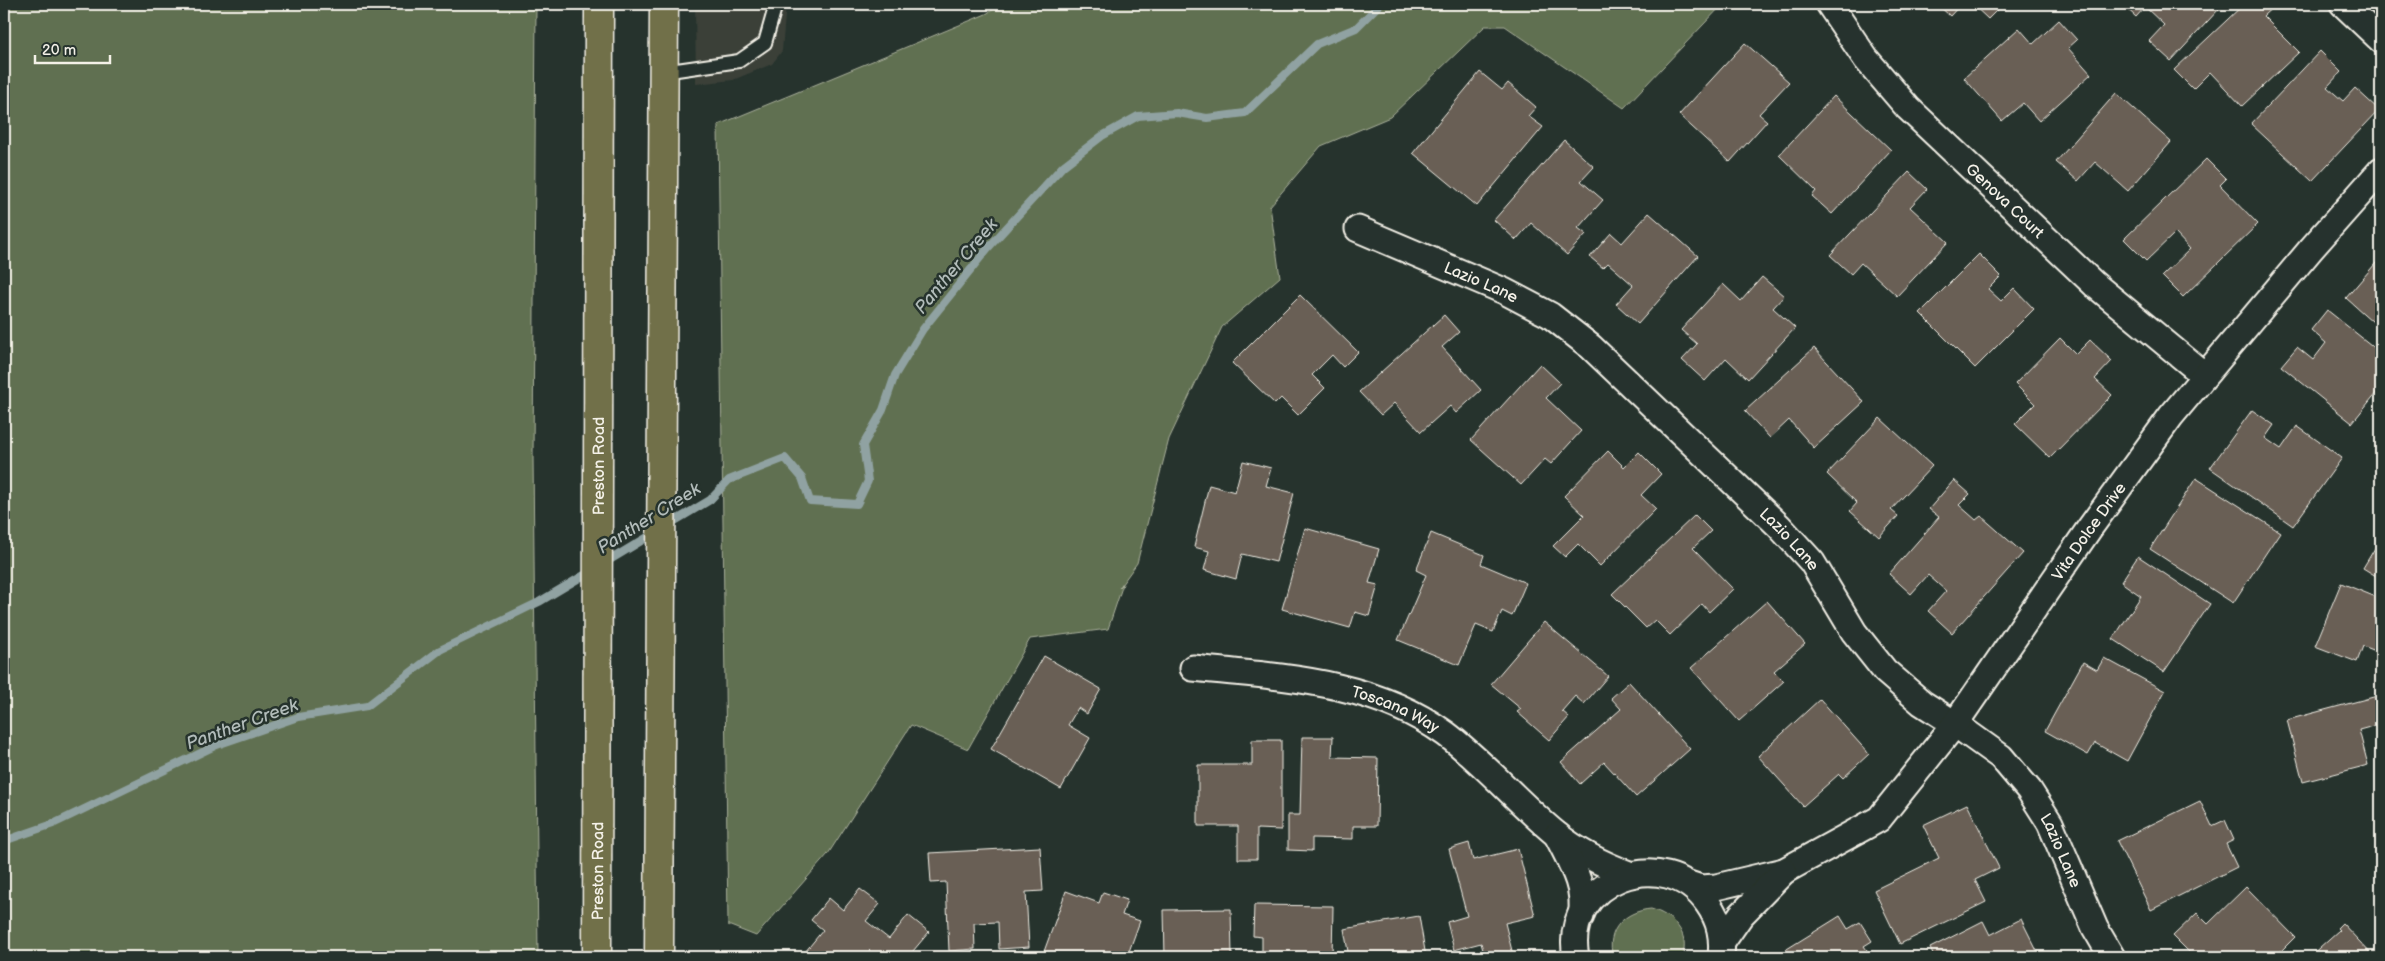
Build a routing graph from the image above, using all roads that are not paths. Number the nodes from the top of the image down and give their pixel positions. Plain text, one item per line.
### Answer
1 (599, 4) edge
2 (664, 4) edge
3 (776, 4) edge
4 (1829, 4) edge
5 (2343, 4) edge
6 (2381, 40) edge
7 (663, 72) junction
8 (2381, 170) edge
9 (1358, 229) dead end
10 (2204, 375) junction
11 (1193, 668) dead end
12 (1956, 724) junction
13 (1557, 835) junction
14 (1784, 871) junction
15 (1629, 874) junction
16 (1689, 884) junction
17 (1581, 916) junction
18 (1722, 949) edge
19 (1575, 955) edge
20 (597, 957) edge
21 (660, 957) edge
22 (2112, 957) edge

1 - 20 main road, Preston Road
2 - 7 main road
3 - 7 lane
4 - 10 street, Genova Court
5 - 6 street
7 - 21 main road
8 - 10 street, Vita Dolce Drive
9 - 12 street, Lazio Lane
10 - 12 street, Vita Dolce Drive
11 - 13 street, Toscana Way
12 - 14 street, Vita Dolce Drive
12 - 22 street, Lazio Lane
13 - 15 street, Toscana Way
13 - 17 street, Toscana Way
14 - 16 street, Vita Dolce Drive
14 - 18 street, Vita Dolce Drive
15 - 16 street
15 - 17 street
16 - 18 street
17 - 19 street

